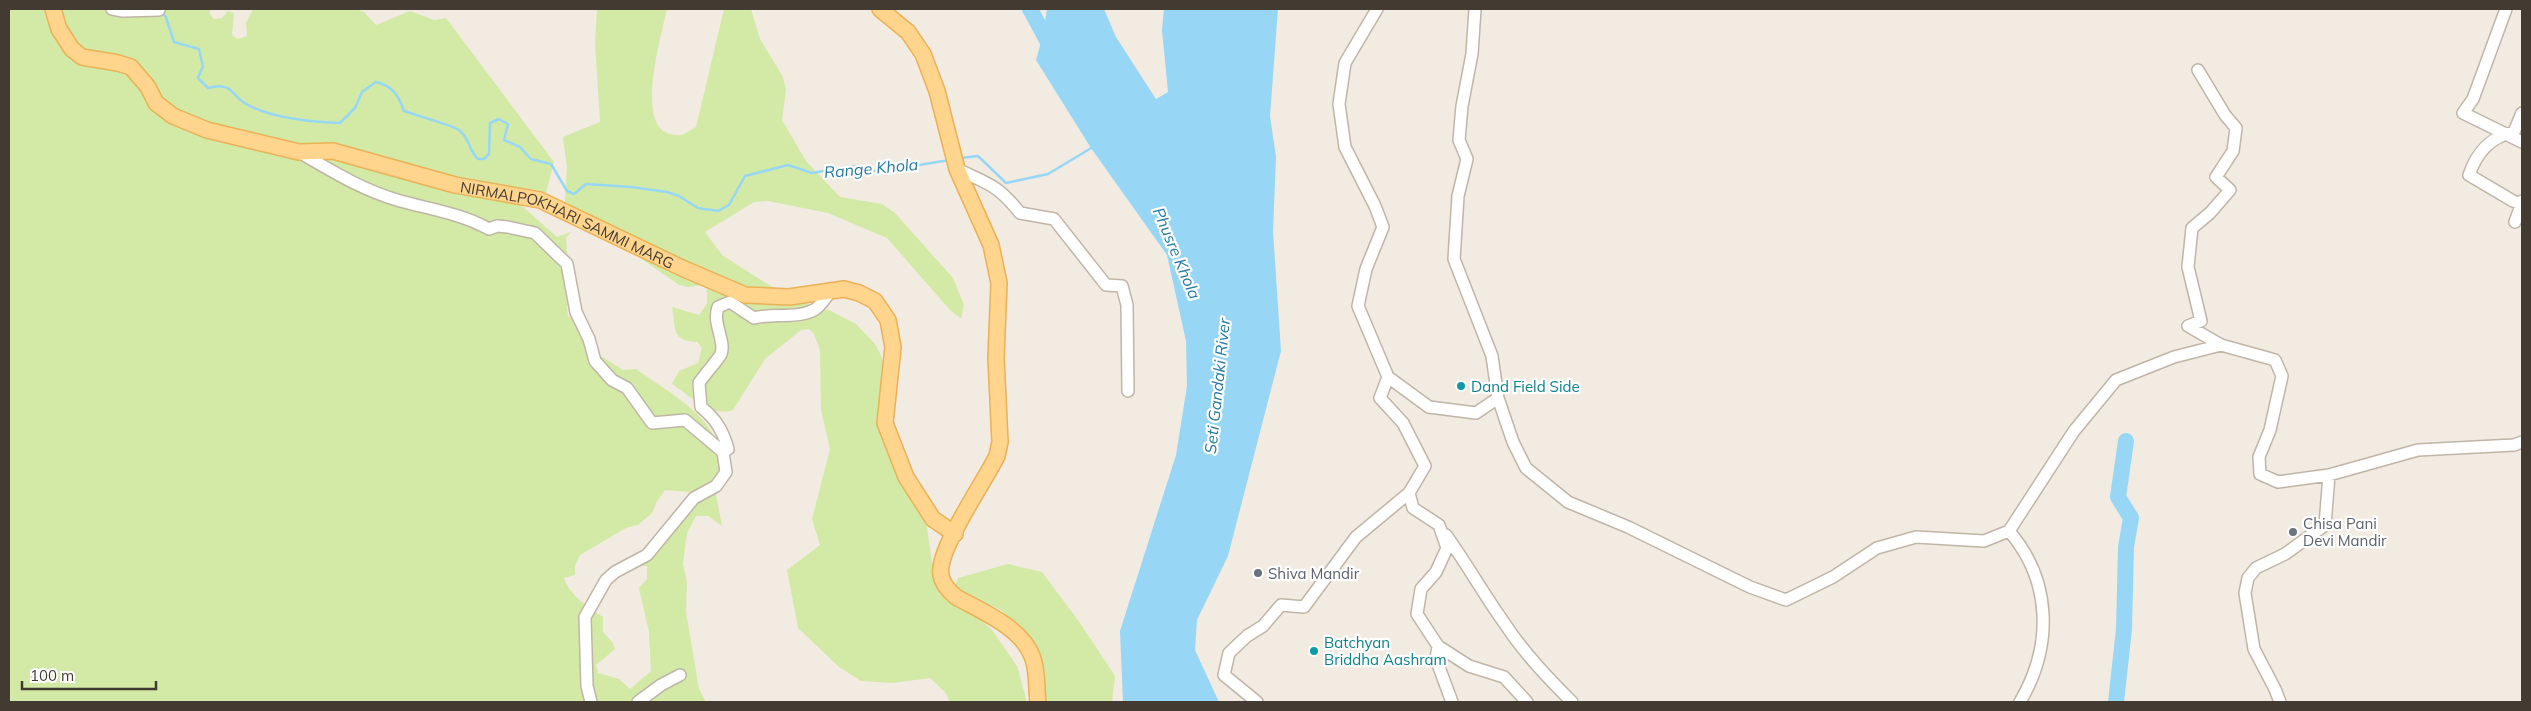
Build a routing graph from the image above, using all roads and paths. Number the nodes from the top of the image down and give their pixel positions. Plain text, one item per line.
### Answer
1 (53, 9) edge
2 (112, 9) edge
3 (880, 9) edge
4 (1377, 9) edge
5 (1475, 9) edge
6 (2506, 9) edge
7 (159, 10) dead end
8 (2198, 70) dead end
9 (2522, 114) edge
10 (2505, 134) junction
11 (2522, 142) edge
12 (299, 152) junction
13 (957, 169) junction
14 (2522, 202) edge
15 (2515, 222) dead end
16 (830, 292) junction
17 (2221, 345) junction
18 (1388, 377) junction
19 (1128, 391) dead end
20 (1498, 398) junction
21 (2522, 442) edge
22 (722, 452) junction
23 (2329, 475) junction
24 (1409, 493) junction
25 (1439, 525) junction
26 (2009, 531) junction
27 (954, 534) junction
28 (1438, 646) junction
29 (680, 676) dead end
30 (591, 702) edge
31 (638, 702) edge
32 (1038, 702) edge
33 (1257, 702) edge
34 (1452, 702) edge
35 (1527, 702) edge
36 (1572, 702) edge
37 (2020, 702) edge
38 (2280, 702) edge

1 - 12 main road, NIRMALPOKHARI SAMMI MARG
2 - 7 street
3 - 13 main road
4 - 18 street
5 - 20 street
6 - 10 street
8 - 17 street
9 - 10 street
10 - 11 street
10 - 14 street
12 - 16 main road, NIRMALPOKHARI SAMMI MARG
12 - 22 street
13 - 19 street
13 - 27 main road
14 - 15 street
16 - 22 street
16 - 27 main road, NIRMALPOKHARI SAMMI MARG
17 - 23 street
17 - 26 street
18 - 20 street
18 - 24 street
20 - 26 street
21 - 23 street
22 - 30 street
23 - 38 street
24 - 25 street
24 - 33 street
25 - 28 street
25 - 36 street
26 - 37 street
27 - 32 main road
28 - 34 street
28 - 35 street
29 - 31 street

